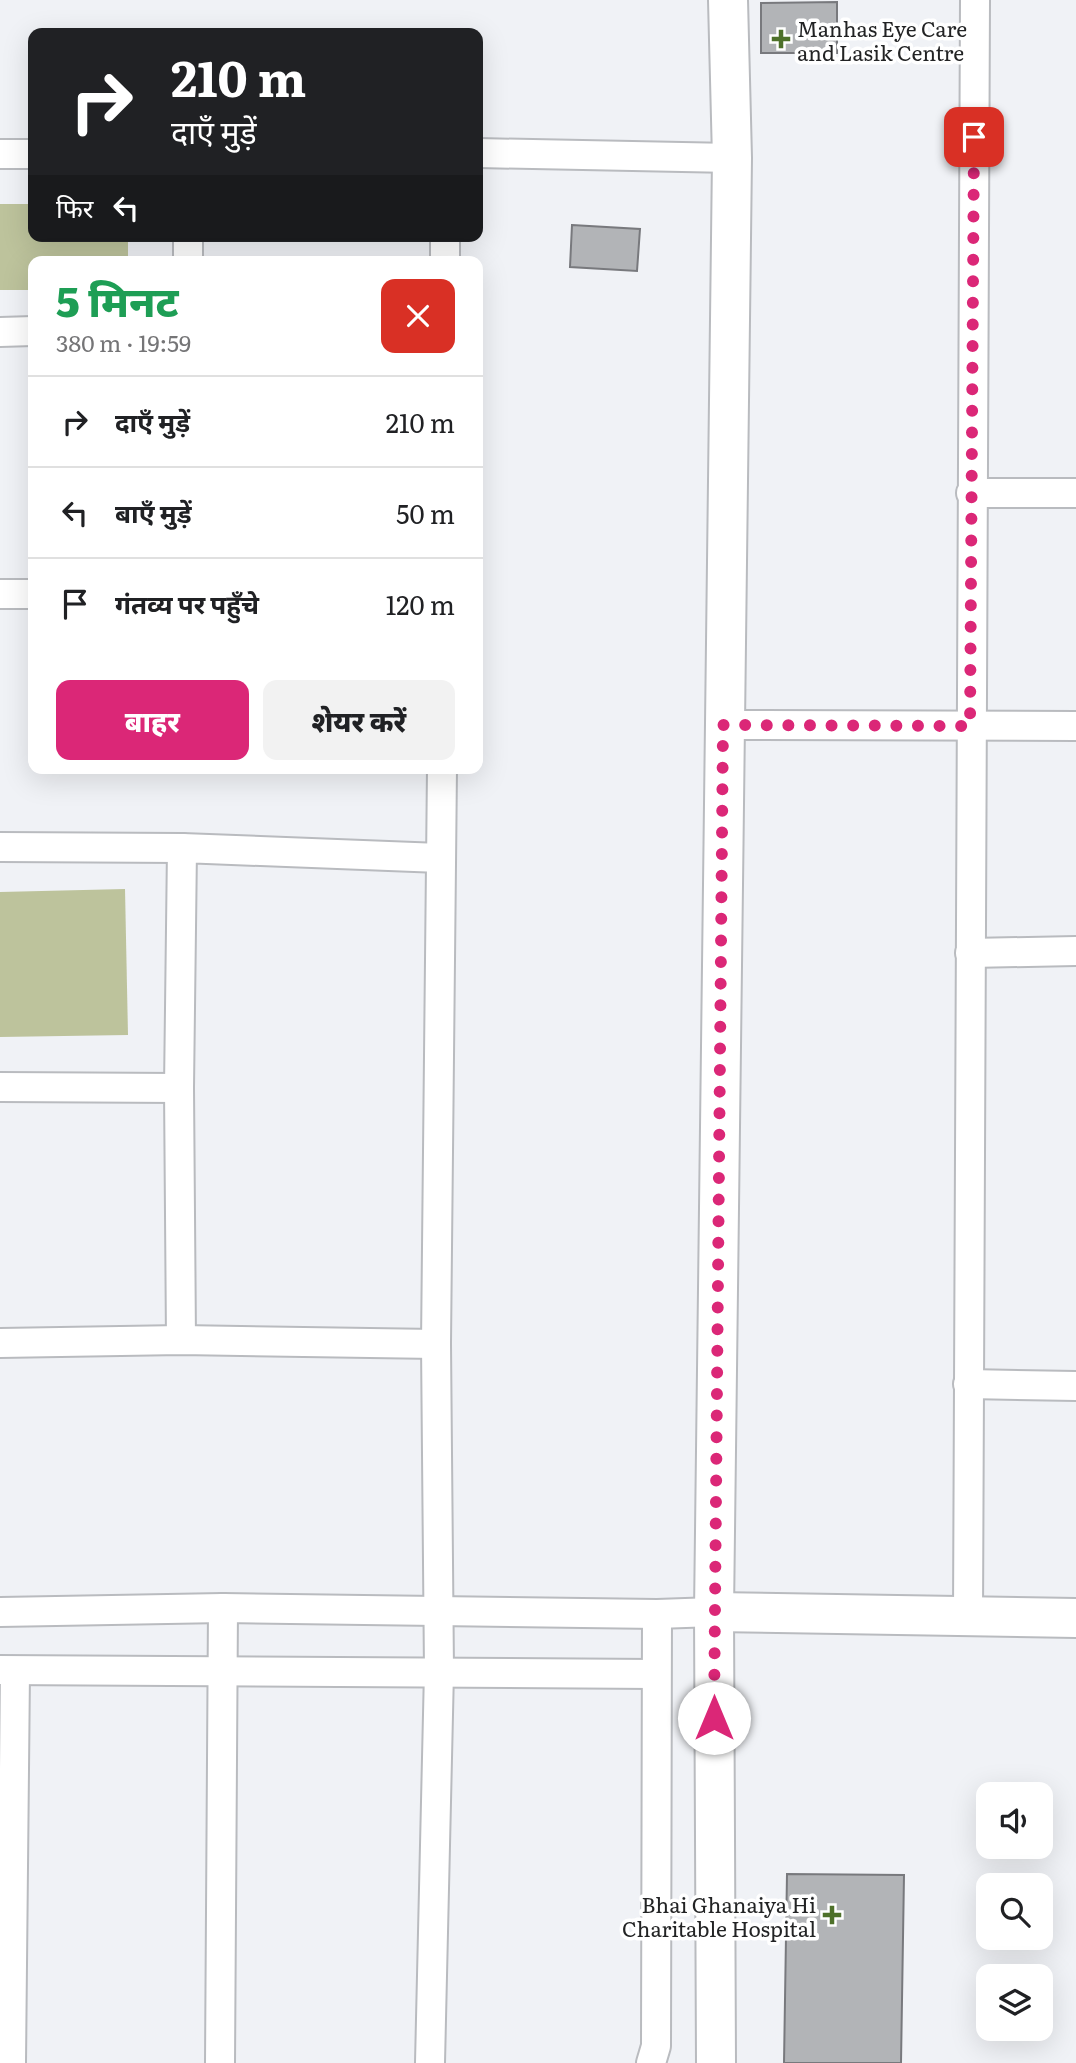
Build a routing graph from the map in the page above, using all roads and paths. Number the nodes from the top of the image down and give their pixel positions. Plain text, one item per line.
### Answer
1 (729, 0) edge
2 (975, 0) edge
3 (0, 153) edge
4 (483, 153) edge
5 (28, 154) edge
6 (732, 158) junction
7 (28, 331) edge
8 (0, 332) edge
9 (971, 493) junction
10 (1076, 493) edge
11 (0, 594) edge
12 (28, 594) edge
13 (723, 725) junction
14 (970, 726) junction
15 (1076, 726) edge
16 (442, 774) edge
17 (0, 847) edge
18 (182, 848) junction
19 (440, 858) junction
20 (1076, 951) edge
21 (970, 953) junction
22 (0, 1087) edge
23 (179, 1088) junction
24 (181, 1340) junction
25 (0, 1343) edge
26 (436, 1345) junction
27 (968, 1384) junction
28 (1076, 1385) edge
29 (223, 1608) junction
30 (438, 1611) junction
31 (0, 1612) edge
32 (713, 1612) junction
33 (657, 1614) junction
34 (968, 1616) junction
35 (1076, 1618) edge
36 (8, 1670) edge
37 (439, 1671) junction
38 (221, 1673) junction
39 (655, 1674) junction
40 (11, 2063) edge
41 (220, 2063) edge
42 (430, 2063) edge
43 (651, 2063) edge
44 (716, 2063) edge

1 - 6 street
2 - 9 street
3 - 5 street
4 - 6 street
6 - 13 street
7 - 8 street
9 - 10 street
9 - 14 street
11 - 12 street
13 - 14 street
13 - 32 street
14 - 15 street
14 - 21 street
16 - 19 street
17 - 18 street
18 - 19 street
18 - 23 street
19 - 26 street
20 - 21 street
21 - 27 street
22 - 23 street
23 - 24 street
24 - 25 street
24 - 26 street
26 - 30 street
27 - 28 street
27 - 34 street
29 - 30 street
29 - 31 street
29 - 38 street
30 - 33 street
30 - 37 street
32 - 33 street
32 - 34 street
32 - 44 street
33 - 39 street
34 - 35 street
36 - 38 street
36 - 40 street
37 - 38 street
37 - 39 street
37 - 42 street
38 - 41 street
39 - 43 street

